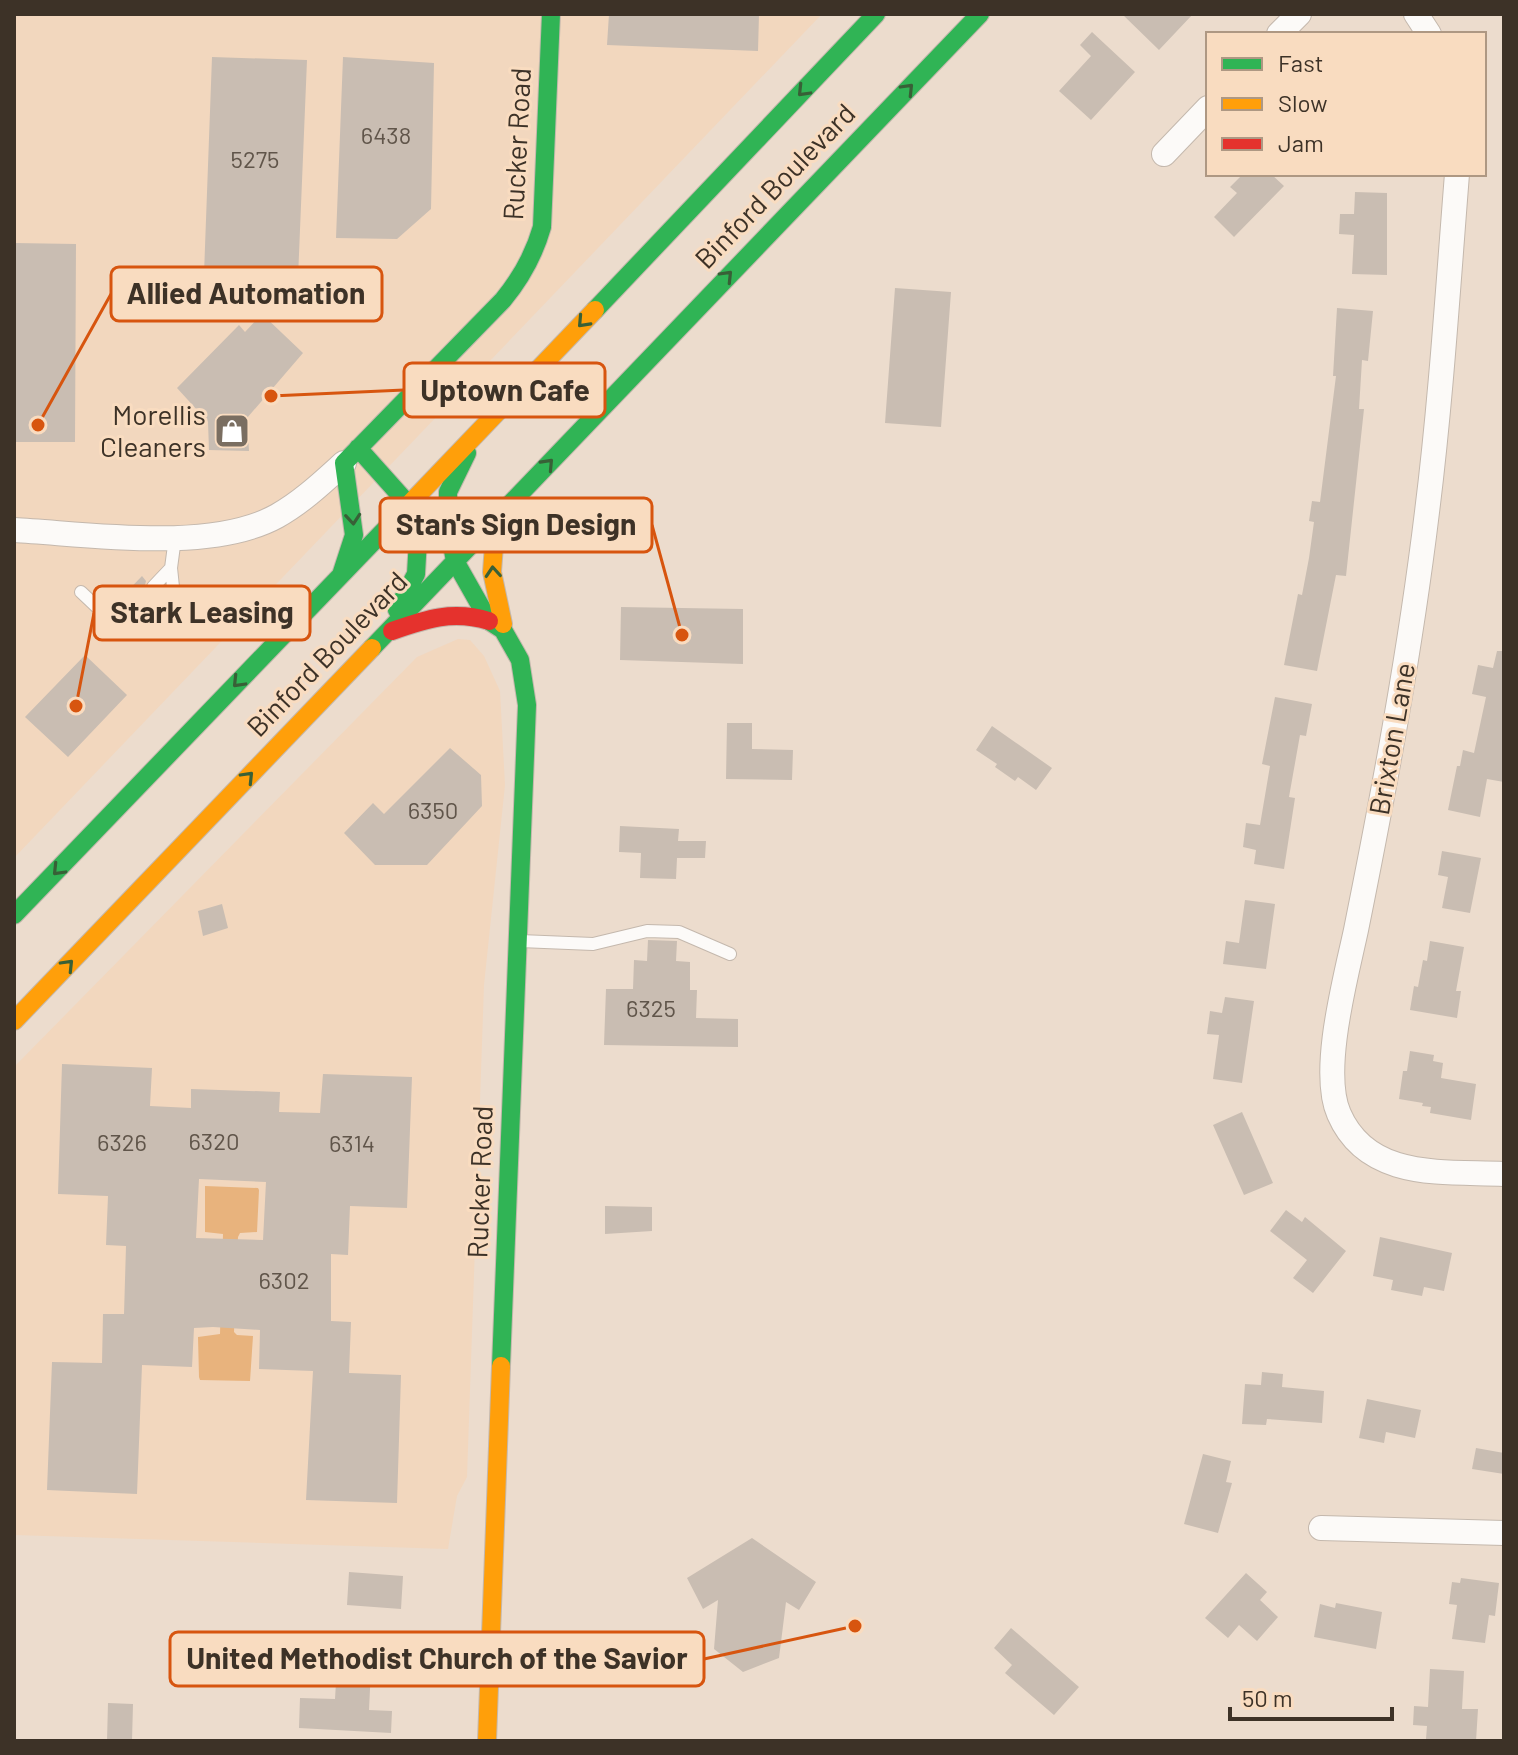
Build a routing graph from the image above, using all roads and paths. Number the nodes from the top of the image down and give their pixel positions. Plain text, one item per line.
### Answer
1 (551, 14) edge
2 (876, 14) edge
3 (980, 14) edge
4 (1299, 14) edge
5 (1416, 14) edge
6 (1281, 32) edge
7 (1428, 32) edge
8 (1206, 110) edge
9 (1164, 154) dead end
10 (1457, 176) edge
11 (473, 438) junction
12 (351, 455) junction
13 (408, 504) junction
14 (501, 514) junction
15 (14, 530) edge
16 (175, 538) junction
17 (455, 561) junction
18 (341, 575) junction
19 (81, 592) dead end
20 (158, 592) dead end
21 (133, 619) dead end
22 (496, 625) junction
23 (385, 634) junction
24 (14, 915) edge
25 (517, 941) junction
26 (730, 954) dead end
27 (14, 1021) edge
28 (1504, 1174) edge
29 (1321, 1528) dead end
30 (1504, 1533) edge
31 (487, 1741) edge

1 - 12 main road, Rucker Road
2 -> 11 main road, Binford Boulevard
14 -> 3 main road, Binford Boulevard
4 - 6 street
5 - 7 street
8 - 9 street
10 - 28 street, Brixton Lane
11 - 13 main road, Binford Boulevard
11 - 17 main road, Rucker Road
12 - 13 main road
12 - 16 street
12 -> 18 main road
13 - 18 main road, Binford Boulevard
13 - 23 main road
14 - 17 main road, Binford Boulevard
22 -> 14 main road, Rucker Road
15 - 16 street
16 - 20 lane
17 - 22 main road, Rucker Road
17 - 23 main road, Binford Boulevard
18 -> 24 main road, Binford Boulevard
19 - 21 lane
22 - 23 main road
22 - 25 main road, Rucker Road
27 -> 23 main road, Binford Boulevard
25 - 26 lane
25 - 31 main road, Rucker Road
29 - 30 street

